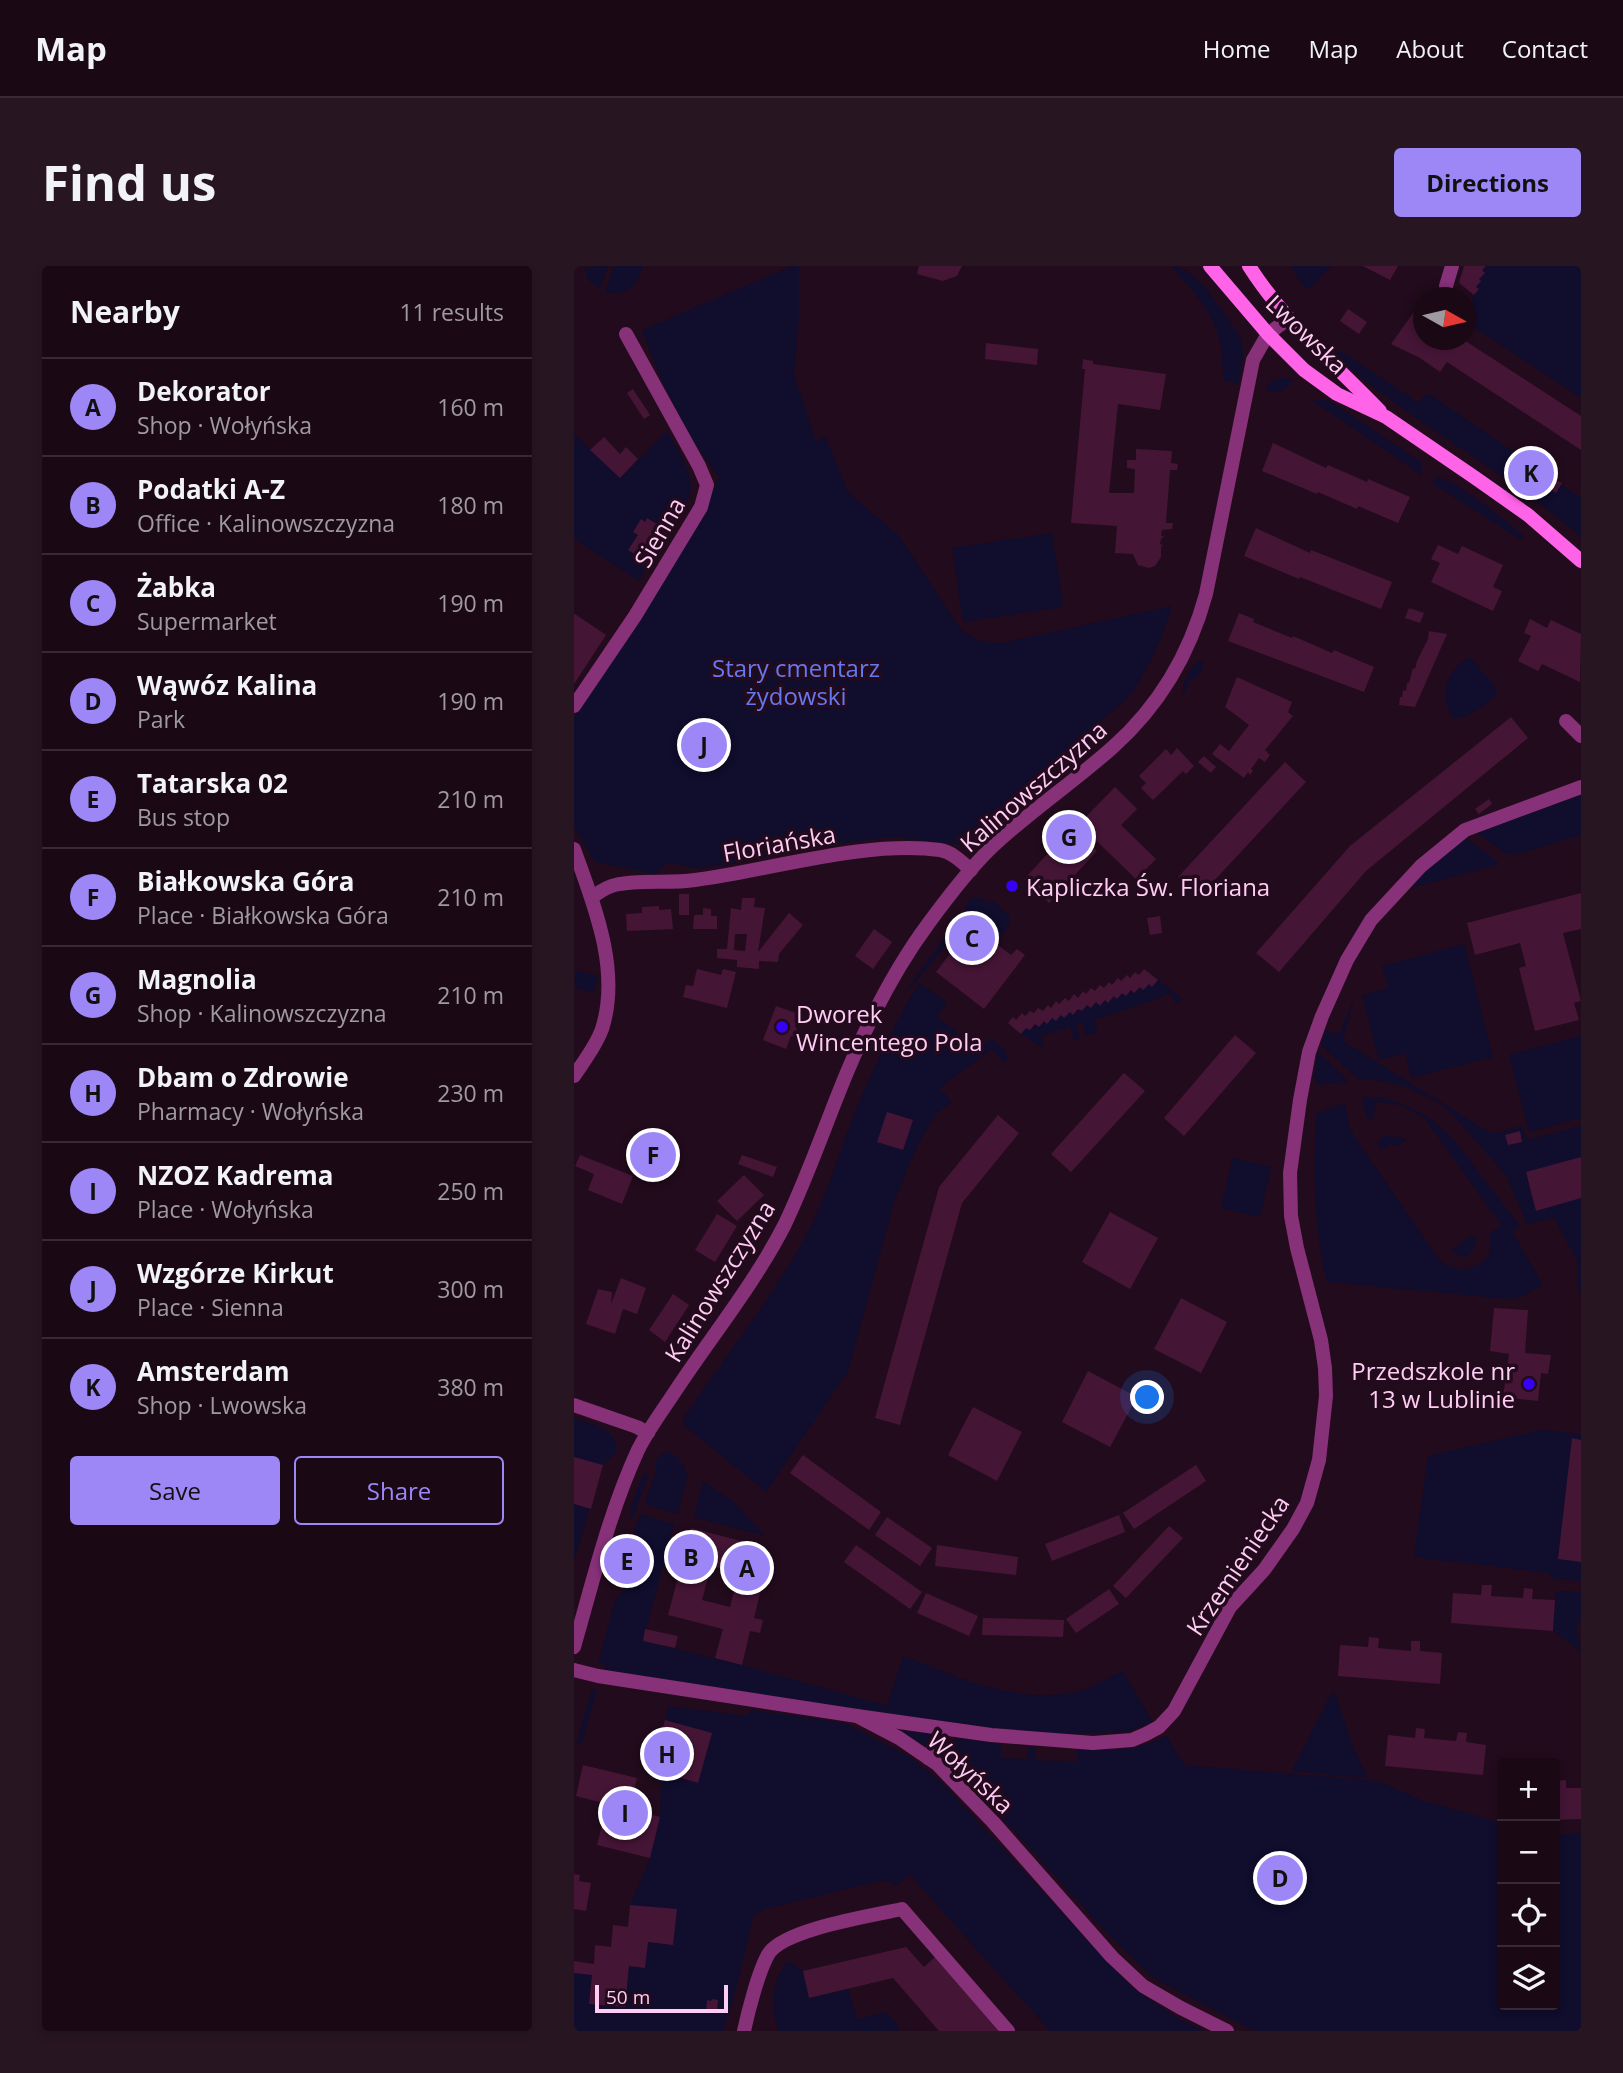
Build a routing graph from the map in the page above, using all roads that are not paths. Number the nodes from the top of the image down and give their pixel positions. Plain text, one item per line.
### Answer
1 (1210, 266) edge
2 (1249, 266) edge
3 (1452, 266) edge
4 (1446, 286) dead end
5 (1288, 319) junction
6 (626, 334) dead end
7 (1268, 334) junction
8 (1386, 417) junction
9 (1581, 561) edge
10 (574, 706) edge
11 (1566, 721) dead end
12 (1581, 736) edge
13 (1581, 788) edge
14 (574, 849) edge
15 (971, 870) junction
16 (592, 897) junction
17 (574, 1076) edge
18 (574, 1405) edge
19 (648, 1433) junction
20 (574, 1587) edge
21 (589, 1591) junction
22 (574, 1647) edge
23 (574, 1670) edge
24 (857, 1716) junction
25 (944, 1728) junction
26 (929, 1758) junction
27 (748, 2027) edge
28 (1008, 2031) edge
29 (1227, 2031) edge

1 - 7 street, Lwowska
2 - 5 street, Lwowska
3 - 4 street
5 - 7 street, Kalinowszczyzna
5 - 8 street, Lwowska
6 - 10 street, Sienna
7 - 8 street, Lwowska
7 - 15 street, Kalinowszczyzna
8 - 9 street, Lwowska
11 - 12 street
13 - 25 street, Krzemieniecka
14 - 16 street
15 - 16 street, Floriańska
15 - 19 street, Kalinowszczyzna
16 - 17 street
18 - 19 street
19 - 21 street, Kalinowszczyzna
20 - 21 street
21 - 22 street, Kalinowszczyzna
23 - 24 street, Wołyńska
24 - 25 street, Krzemieniecka
24 - 26 street, Wołyńska
25 - 26 street
26 - 29 street, Wołyńska
27 - 28 street

